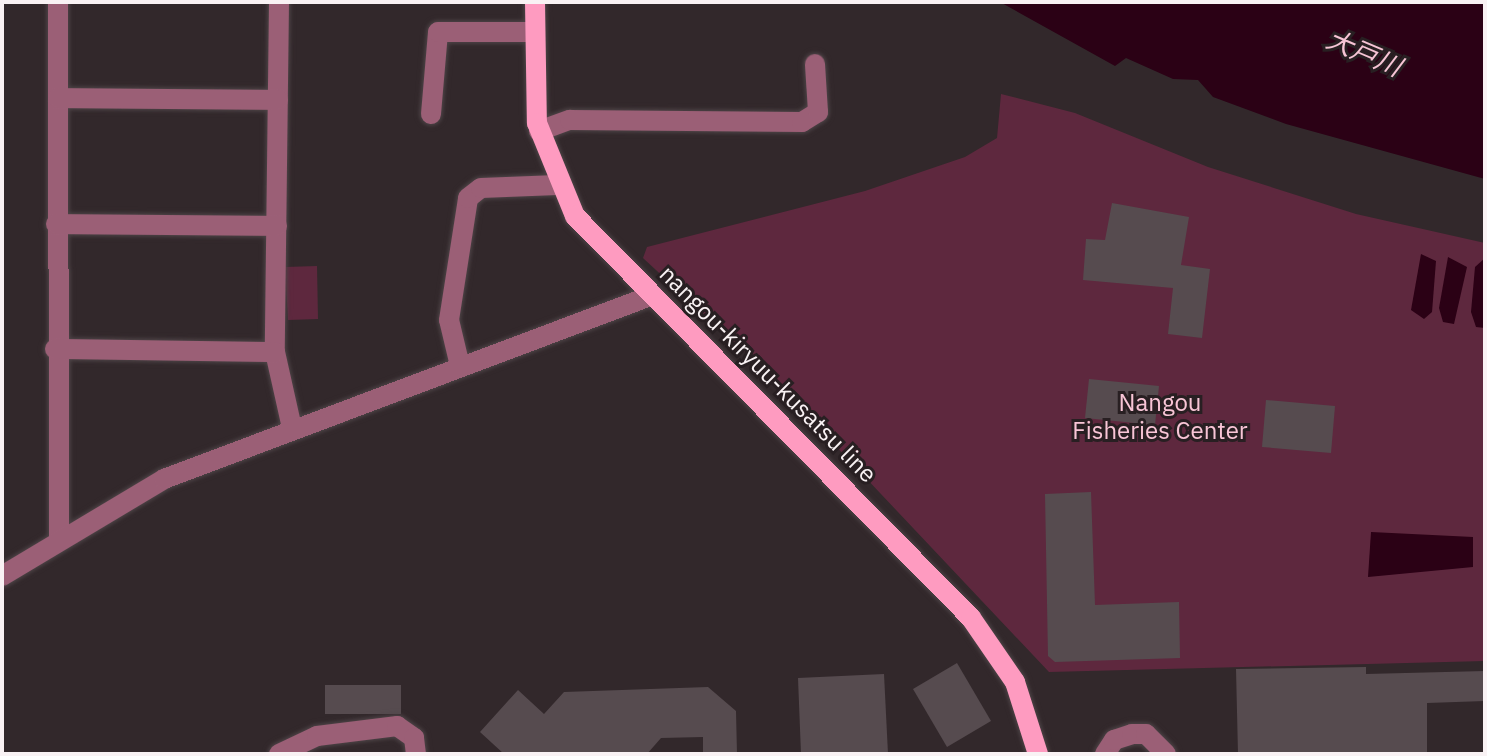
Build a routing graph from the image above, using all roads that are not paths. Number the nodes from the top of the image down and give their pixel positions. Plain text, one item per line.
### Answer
1 (58, 2) edge
2 (279, 2) edge
3 (535, 2) edge
4 (535, 32) junction
5 (815, 64) dead end
6 (58, 98) junction
7 (278, 100) junction
8 (431, 114) dead end
9 (539, 131) junction
10 (557, 185) junction
11 (56, 224) junction
12 (277, 226) junction
13 (653, 295) junction
14 (55, 349) junction
15 (275, 352) junction
16 (460, 366) junction
17 (292, 428) junction
18 (59, 537) junction
19 (2, 576) edge
20 (279, 754) edge
21 (416, 754) edge
22 (1038, 754) edge
23 (1105, 754) edge
24 (1166, 754) edge

1 - 6 street
2 - 7 street
3 - 4 main road, nangou-kiryuu-kusatsu line
4 - 8 street
4 - 9 main road, nangou-kiryuu-kusatsu line
5 - 9 street
6 - 7 street
6 - 11 street
7 - 12 street
9 - 10 main road, nangou-kiryuu-kusatsu line
10 - 13 main road, nangou-kiryuu-kusatsu line
10 - 16 street
11 - 12 street
11 - 14 street
12 - 15 street
13 - 16 street
13 - 22 main road, nangou-kiryuu-kusatsu line
14 - 15 street
14 - 18 street
15 - 17 street
16 - 17 street
17 - 18 street
18 - 19 street
20 - 21 street
23 - 24 street

